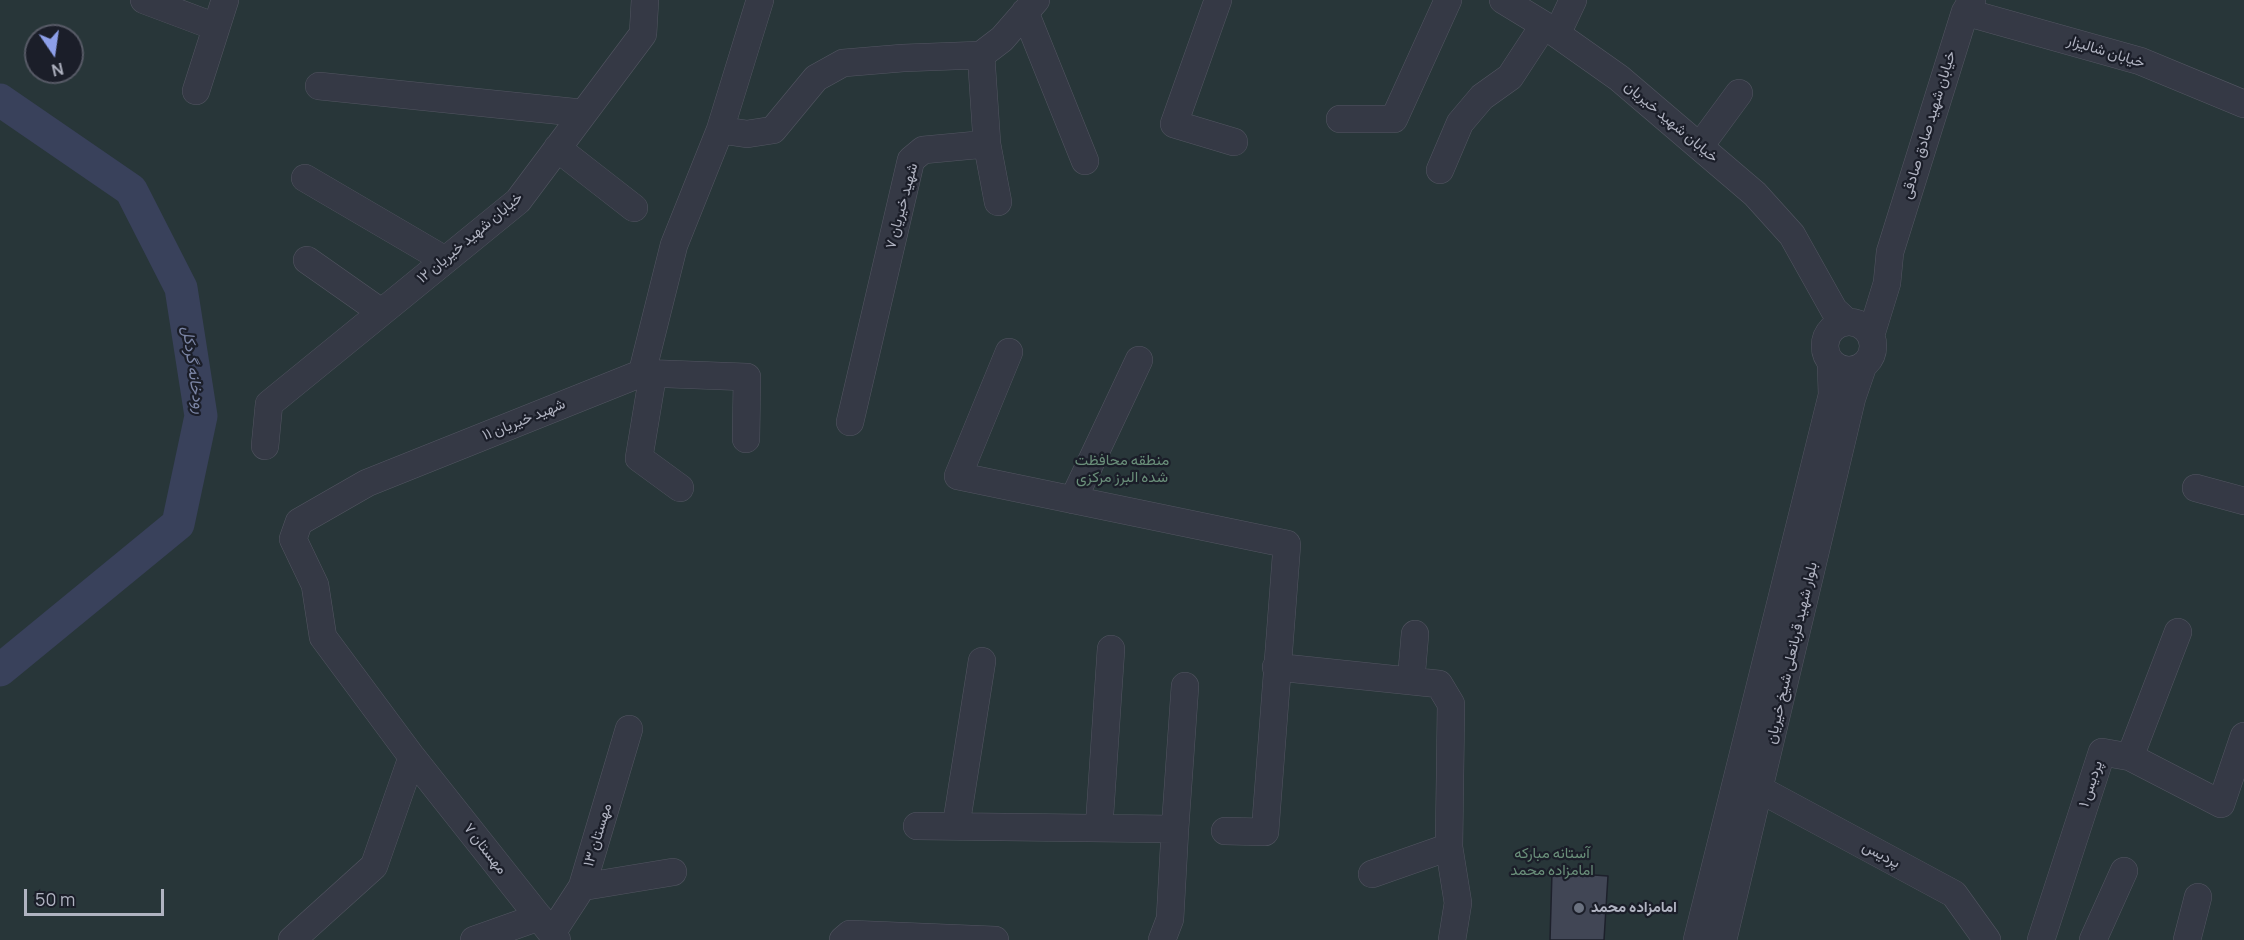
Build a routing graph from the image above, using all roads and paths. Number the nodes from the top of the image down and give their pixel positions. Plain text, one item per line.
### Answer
1 (144, 0) edge
2 (225, 0) edge
3 (645, 0) edge
4 (760, 0) edge
5 (1218, 0) edge
6 (1448, 0) edge
7 (1503, 0) edge
8 (1573, 0) edge
9 (1031, 6) edge
10 (1968, 6) edge
11 (216, 27) junction
12 (1551, 29) junction
13 (981, 55) junction
14 (319, 86) dead end
15 (196, 91) dead end
16 (1739, 93) dead end
17 (2244, 104) edge
18 (582, 113) junction
19 (1340, 119) dead end
20 (720, 130) junction
21 (1234, 142) dead end
22 (987, 144) junction
23 (1700, 146) junction
24 (557, 147) junction
25 (1085, 161) dead end
26 (1440, 170) dead end
27 (305, 178) dead end
28 (998, 202) dead end
29 (633, 208) dead end
30 (306, 260) dead end
31 (445, 260) junction
32 (1811, 271) junction
33 (381, 312) junction
34 (1858, 326) junction
35 (1009, 352) dead end
36 (1828, 352) junction
37 (1139, 360) dead end
38 (1863, 366) junction
39 (648, 374) junction
40 (850, 422) dead end
41 (746, 439) dead end
42 (265, 446) dead end
43 (680, 488) dead end
44 (2196, 488) dead end
45 (1073, 500) junction
46 (2244, 501) edge
47 (1811, 522) junction
48 (2178, 632) dead end
49 (1415, 634) dead end
50 (1111, 649) dead end
51 (982, 662) dead end
52 (1276, 667) junction
53 (1411, 681) junction
54 (1185, 686) dead end
55 (629, 729) dead end
56 (2244, 736) edge
57 (412, 757) junction
58 (2130, 757) junction
59 (1760, 789) junction
60 (917, 826) dead end
61 (956, 826) junction
62 (1100, 828) junction
63 (1175, 829) junction
64 (1225, 831) dead end
65 (1449, 847) junction
66 (2124, 871) dead end
67 (673, 872) dead end
68 (1372, 874) dead end
69 (582, 887) junction
70 (2198, 897) dead end
71 (549, 930) edge
72 (292, 940) edge
73 (474, 940) edge
74 (843, 940) edge
75 (995, 940) edge
76 (1162, 940) edge
77 (1452, 940) edge
78 (1697, 940) edge
79 (1723, 940) edge
80 (1987, 940) edge
81 (2041, 940) edge
82 (2093, 940) edge
83 (2187, 940) edge

1 - 11 street
2 - 11 street
3 - 18 street, خیابان شهید خیریان ۱۲
4 - 20 street
5 - 21 street
6 - 19 street
7 - 12 street, خیابان شهید خیریان
8 - 12 street
9 - 13 street
9 - 25 street
10 - 17 street, خیابان شالیزار
10 - 34 street, خیابان شهید صادق صادقی
11 - 15 street
12 - 23 street, خیابان شهید خیریان
12 - 26 street
13 - 20 street
13 - 22 street
14 - 18 street
16 - 23 street
18 - 24 street, خیابان شهید خیریان ۱۲
20 - 39 street
22 - 28 street
22 - 40 street, شهید خیریان ۷
23 - 32 street, خیابان شهید خیریان
24 - 29 street
24 - 31 street, خیابان شهید خیریان ۱۲
27 - 31 street
30 - 33 street
31 - 33 street, خیابان شهید خیریان ۱۲
32 - 34 street
32 - 36 street
33 - 42 street, خیابان شهید خیریان ۱۲
34 - 36 street
34 - 38 street
35 - 45 street
36 - 38 street
36 - 47 street
37 - 45 street
38 - 47 street, بلوار شهید قربانعلی شیخ خیریان
39 - 41 street
39 - 43 street
39 - 57 street, شهید خیریان ۱۱
44 - 46 street
45 - 52 street
47 - 59 street, بلوار شهید قربانعلی شیخ خیریان
47 - 78 street
48 - 58 street
49 - 53 street
50 - 62 street
51 - 61 street
52 - 53 street
52 - 64 street
53 - 65 street
54 - 63 street
55 - 69 street, مهستان ۱۳
56 - 58 street, پردیس ۱
57 - 71 street, مهستان ۷
57 - 72 street
58 - 81 street, پردیس ۱
59 - 79 street, بلوار شهید قربانعلی شیخ خیریان
59 - 80 street, پردیس
60 - 61 street
61 - 62 street
62 - 63 street
63 - 76 street
65 - 68 street
65 - 77 street
66 - 82 street
67 - 69 street
69 - 71 street, مهستان ۱۳
70 - 83 street
71 - 73 street
74 - 75 street

